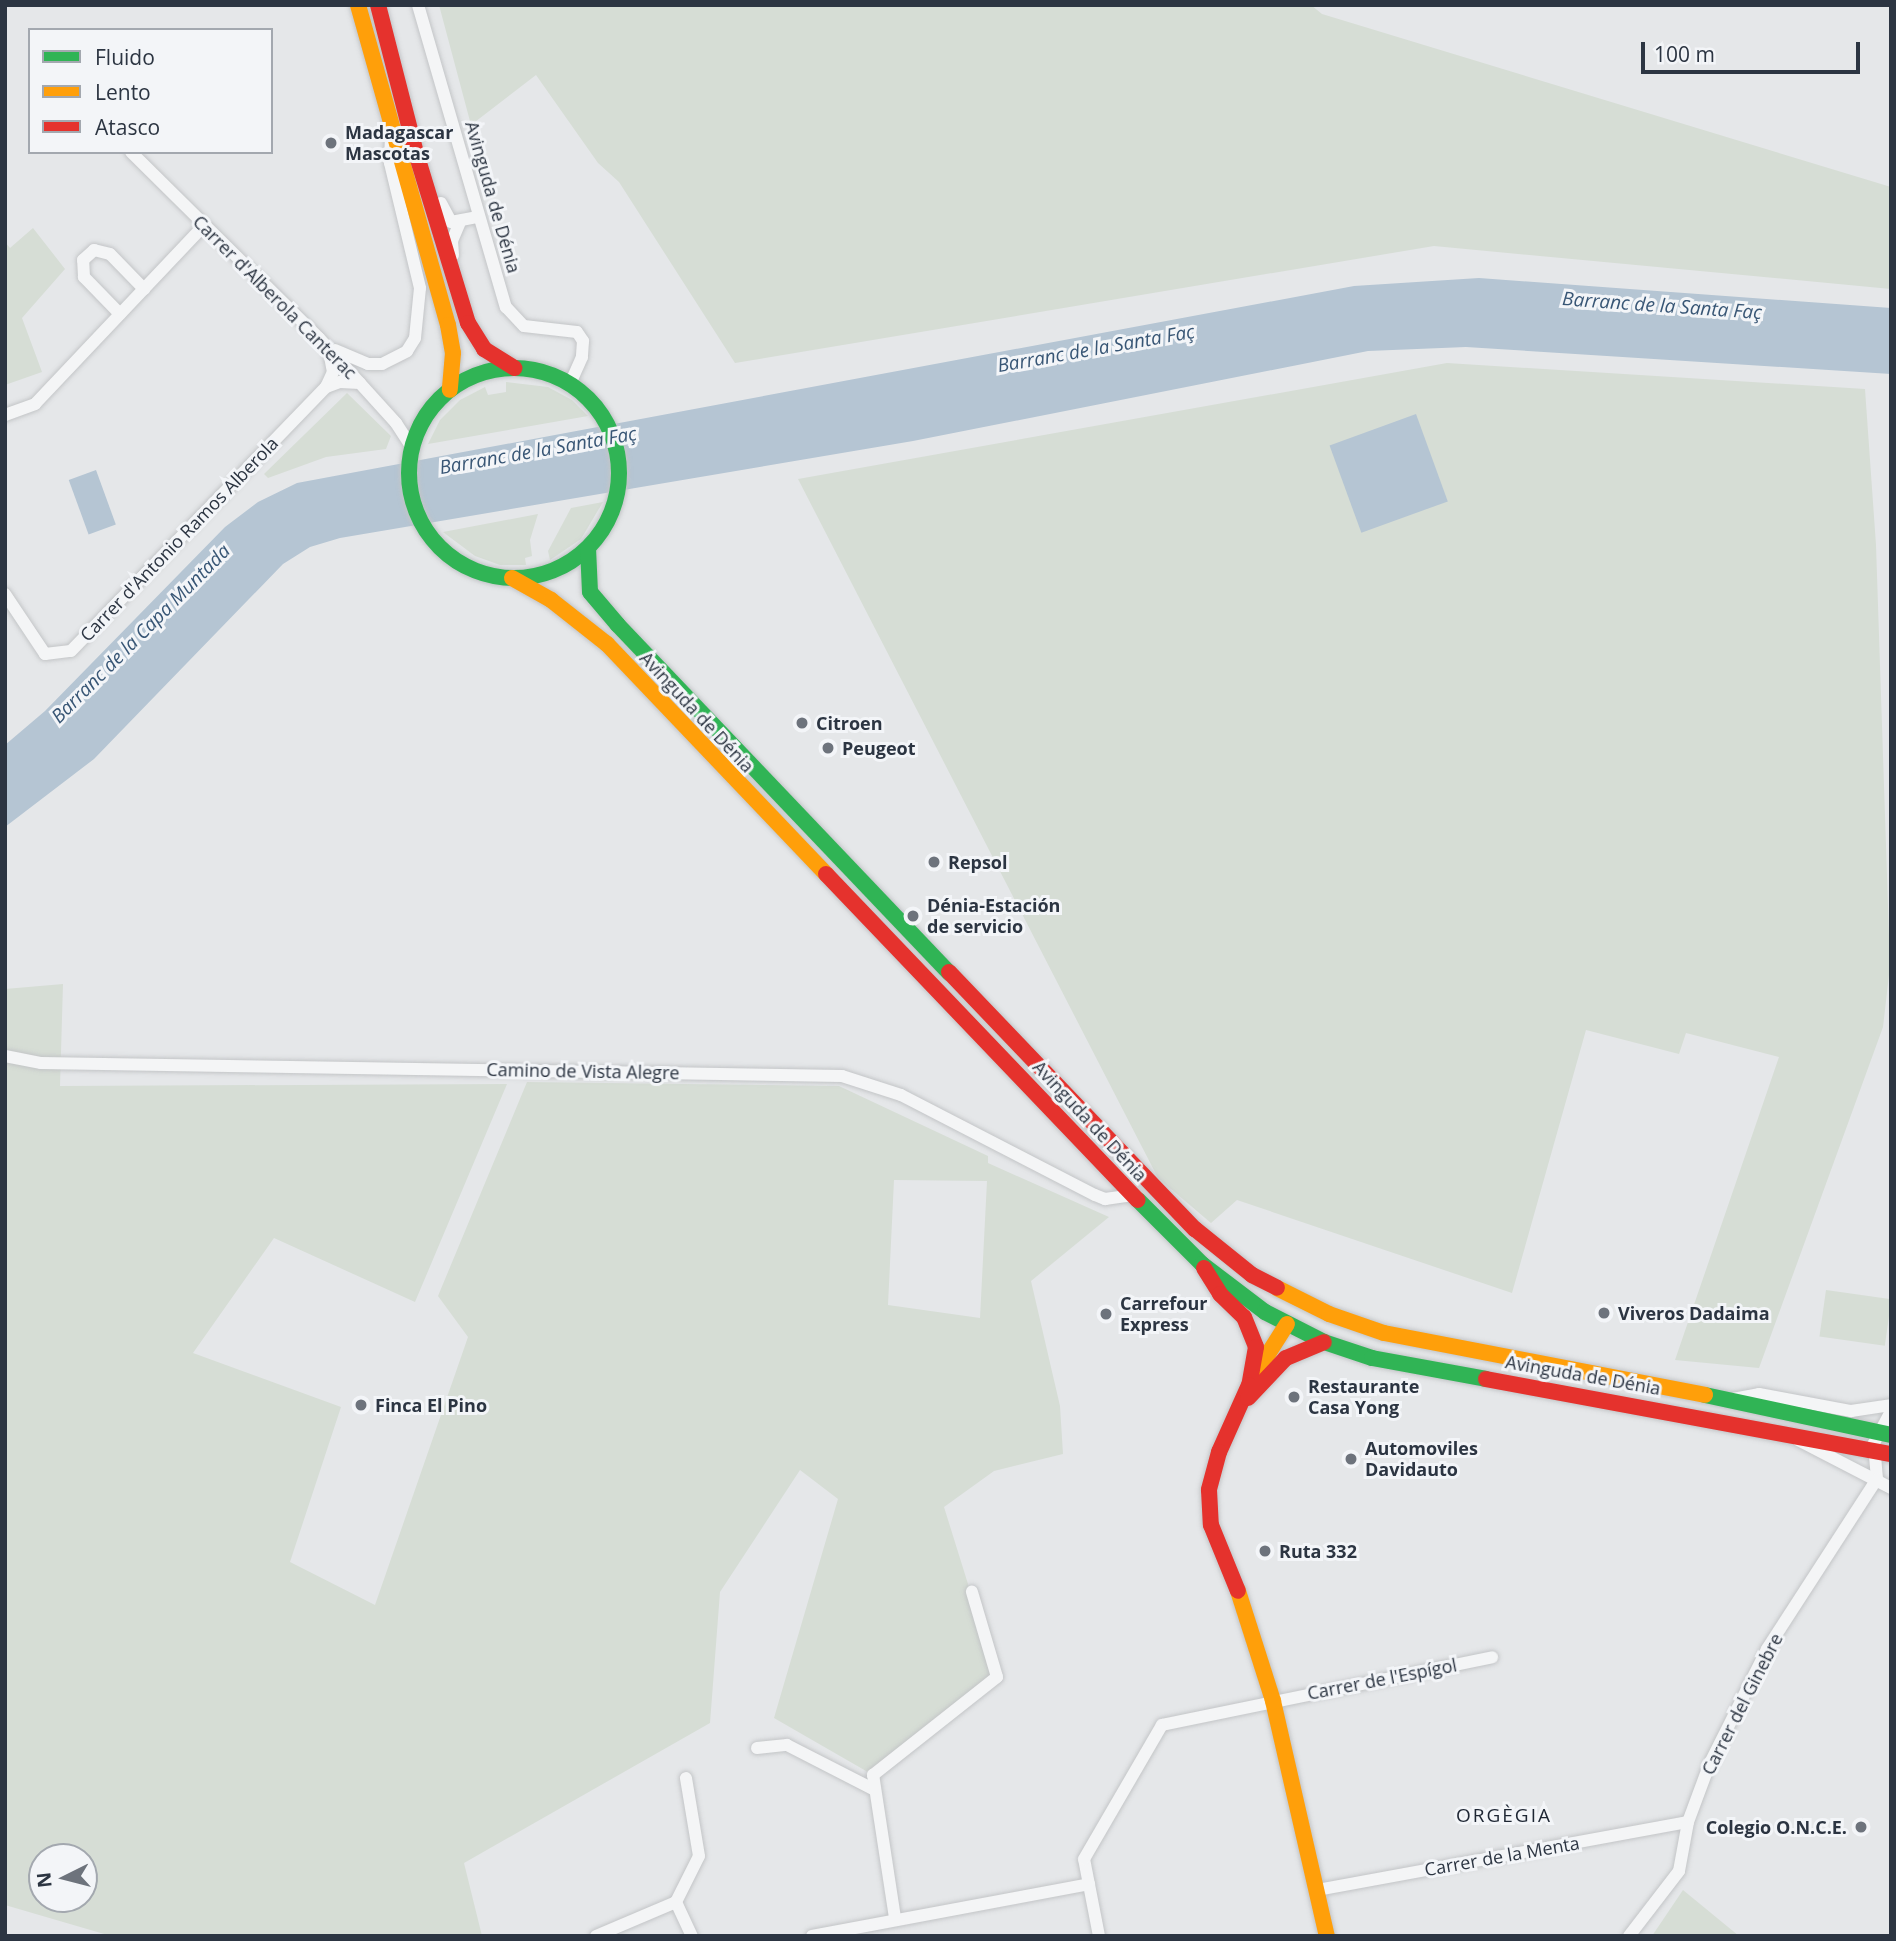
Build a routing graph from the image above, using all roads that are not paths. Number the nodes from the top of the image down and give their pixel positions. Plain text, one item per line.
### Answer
1 (358, 5) edge
2 (378, 5) edge
3 (418, 5) edge
4 (391, 133) junction
5 (416, 153) junction
6 (133, 154) edge
7 (477, 216) junction
8 (460, 222) junction
9 (204, 225) junction
10 (451, 276) junction
11 (144, 289) junction
12 (120, 314) junction
13 (326, 345) junction
14 (515, 368) junction
15 (359, 383) junction
16 (570, 384) junction
17 (326, 387) junction
18 (450, 390) junction
19 (5, 415) edge
20 (412, 450) junction
21 (588, 548) junction
22 (512, 579) junction
23 (5, 594) edge
24 (5, 1056) edge
25 (1133, 1195) junction
26 (1202, 1264) junction
27 (1287, 1324) junction
28 (1324, 1342) junction
29 (1440, 1344) junction
30 (1249, 1385) junction
31 (1729, 1399) junction
32 (1891, 1405) edge
33 (1241, 1406) junction
34 (1891, 1411) edge
35 (1782, 1431) junction
36 (1884, 1433) edge
37 (1873, 1451) junction
38 (1891, 1454) edge
39 (1877, 1479) junction
40 (1891, 1488) edge
41 (972, 1592) dead end
42 (1492, 1657) dead end
43 (1273, 1701) junction
44 (757, 1748) dead end
45 (686, 1778) dead end
46 (875, 1790) junction
47 (1688, 1822) junction
48 (1089, 1884) junction
49 (1317, 1890) junction
50 (676, 1902) junction
51 (895, 1918) junction
52 (596, 1936) edge
53 (692, 1936) edge
54 (812, 1936) edge
55 (1099, 1936) edge
56 (1326, 1936) edge
57 (1629, 1936) edge

1 - 4 main road
2 - 5 main road
3 - 7 street, Avinguda de Dénia
4 - 13 street
4 - 18 main road
5 - 8 street
5 - 10 main road
6 - 9 street, Carrer d'Alberola Canterac
7 - 8 street
7 - 16 street, Avinguda de Dénia
8 - 10 street
9 - 11 street
9 - 13 street, Carrer d'Alberola Canterac
10 - 14 main road
11 - 12 street
11 - 12 street
12 - 19 street
13 - 15 street, Carrer d'Alberola Canterac
13 - 17 street
14 - 16 main road
14 - 18 main road
15 - 17 street
15 - 20 street, Carrer d'Alberola Canterac
16 - 21 main road
17 - 23 street, Carrer d'Antonio Ramos Alberola
18 - 20 main road
20 - 22 main road
21 - 22 main road
21 - 29 main road, Avinguda de Dénia
22 - 25 main road, Avinguda de Dénia
24 - 25 street, Camino de Vista Alegre
25 - 26 main road, Avinguda de Dénia
26 - 27 main road, Avinguda de Dénia
26 - 30 main road
27 - 28 main road, Avinguda de Dénia
27 - 29 main road
27 - 30 main road
28 - 33 main road
28 - 35 main road, Avinguda de Dénia
29 - 31 main road, Avinguda de Dénia
30 - 33 main road
31 - 32 street, Avinguda de Dénia
31 - 36 main road, Avinguda de Dénia
33 - 43 main road
34 - 36 street
35 - 37 main road, Avinguda de Dénia
35 - 39 street, Avinguda de Dénia
36 - 37 street
37 - 38 main road, Avinguda de Dénia
37 - 39 street
39 - 40 street, Avinguda de Dénia
39 - 47 street, Carrer del Ginebre
41 - 46 street
42 - 43 street, Carrer de l'Espígol
43 - 48 street, Carrer de l'Espígol
43 - 49 main road
44 - 46 street
45 - 50 street
46 - 51 street
47 - 49 street, Carrer de la Menta
47 - 57 street, Carrer del Ginebre
48 - 51 street
48 - 55 street, Carrer de l'Espígol
49 - 56 main road
50 - 52 street
50 - 53 street
51 - 54 street

